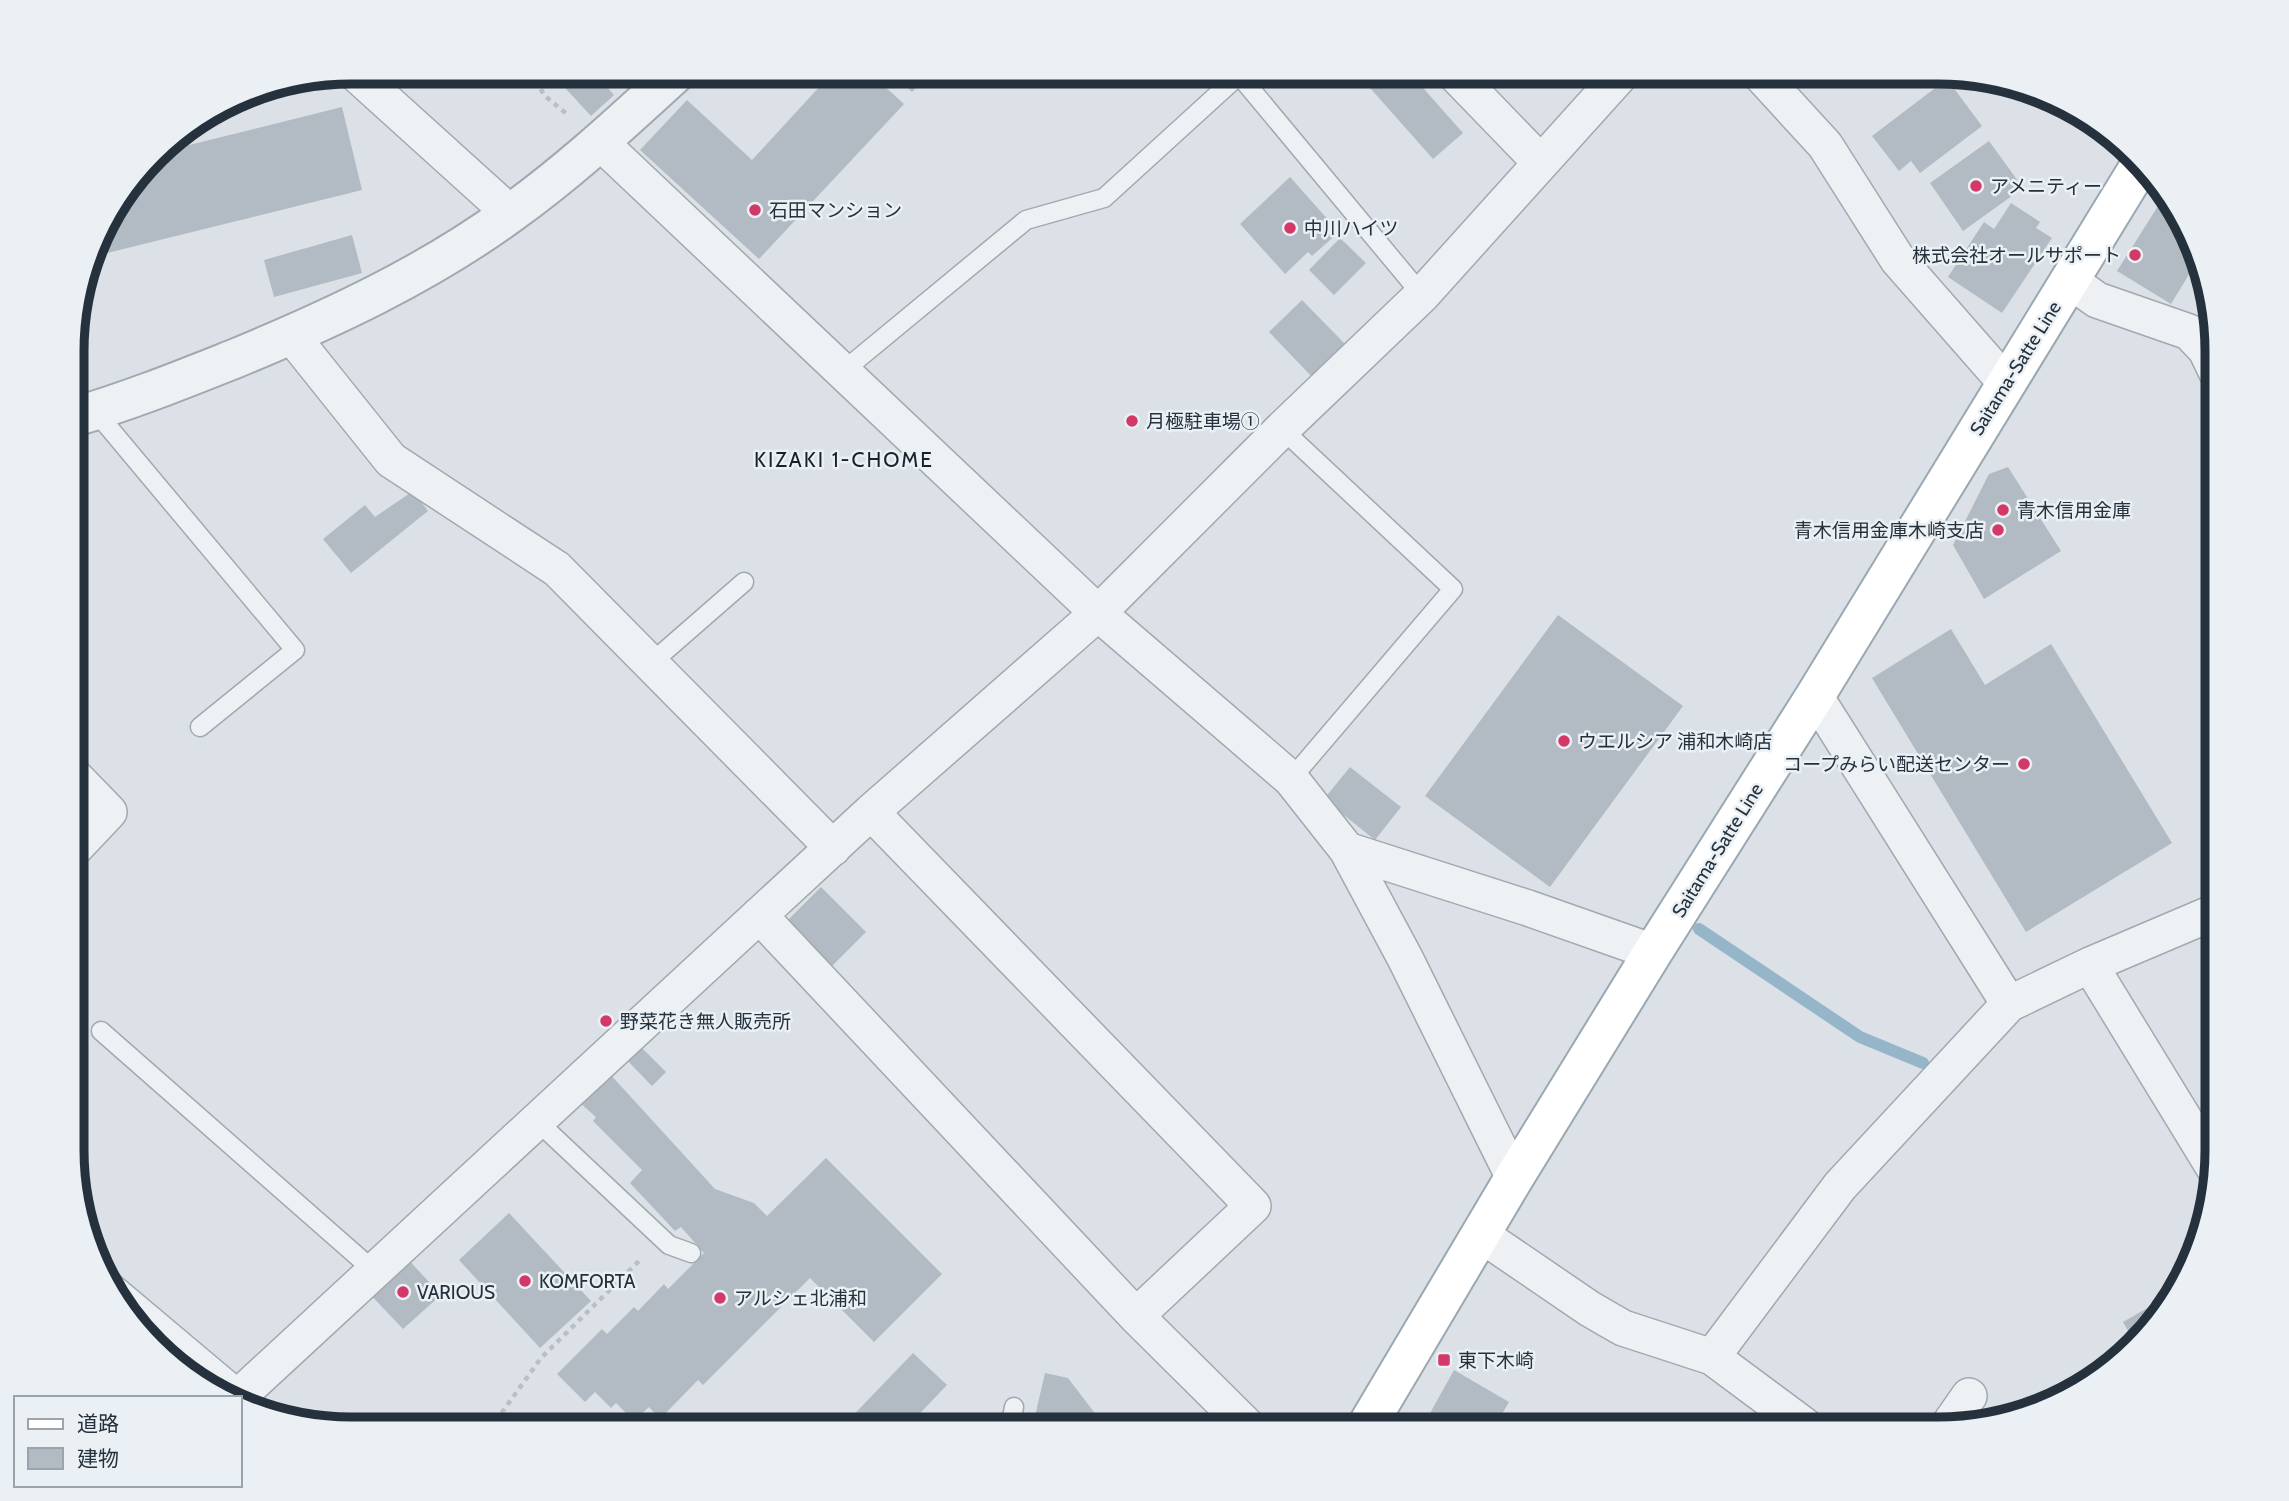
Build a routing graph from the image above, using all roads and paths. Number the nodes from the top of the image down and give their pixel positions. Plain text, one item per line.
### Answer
1 (367, 84) edge
2 (538, 84) edge
3 (657, 84) edge
4 (1229, 84) edge
5 (1246, 84) edge
6 (1465, 84) edge
7 (1612, 84) edge
8 (1769, 84) edge
9 (601, 143) junction
10 (1540, 162) junction
11 (2136, 172) edge
12 (511, 214) junction
13 (2069, 280) junction
14 (1422, 295) junction
15 (291, 335) junction
16 (2205, 349) edge
17 (842, 372) junction
18 (2005, 382) junction
19 (84, 414) edge
20 (1282, 429) junction
21 (744, 582) dead end
22 (1098, 613) junction
23 (650, 664) junction
24 (1815, 696) junction
25 (200, 727) dead end
26 (1292, 779) junction
27 (84, 786) edge
28 (871, 812) junction
29 (84, 838) edge
30 (833, 848) junction
31 (1347, 850) junction
32 (759, 915) junction
33 (2205, 916) edge
34 (1653, 952) junction
35 (2090, 965) junction
36 (2008, 1004) junction
37 (101, 1031) dead end
38 (536, 1120) junction
39 (2205, 1153) edge
40 (1514, 1178) junction
41 (1480, 1234) junction
42 (662, 1239) junction
43 (691, 1253) dead end
44 (373, 1270) junction
45 (127, 1295) edge
46 (1136, 1317) junction
47 (1712, 1357) junction
48 (236, 1391) edge
49 (241, 1394) edge
50 (1969, 1396) dead end
51 (1014, 1407) dead end
52 (1955, 1416) edge
53 (499, 1417) edge
54 (1012, 1417) edge
55 (1238, 1417) edge
56 (1372, 1417) edge
57 (1793, 1417) edge

1 - 12 street
2 - 9 path
3 - 9 street
4 - 17 lane
5 - 14 lane
6 - 10 street
7 - 10 street
8 - 18 street
9 - 12 street
9 - 17 street
10 - 14 street
11 - 13 main road, Saitama-Satte Line
12 - 15 street
13 - 16 street
13 - 18 main road, Saitama-Satte Line
14 - 20 street
15 - 19 street
15 - 23 street
17 - 22 street
18 - 24 main road, Saitama-Satte Line
19 - 25 lane
20 - 22 street
20 - 26 lane
21 - 23 lane
22 - 26 street
22 - 28 street
23 - 30 street
24 - 34 main road, Saitama-Satte Line
24 - 36 street
26 - 31 street
27 - 29 street
28 - 30 street
28 - 46 street
30 - 32 street
31 - 34 street
31 - 40 street
32 - 38 street
32 - 46 street
33 - 35 street
34 - 40 main road, Saitama-Satte Line
35 - 36 street
35 - 39 street
36 - 47 street
37 - 44 lane
38 - 42 lane
38 - 44 street
40 - 41 main road, Saitama-Satte Line
41 - 47 street
41 - 56 main road, Saitama-Satte Line
42 - 43 lane
42 - 53 path
44 - 49 street
45 - 48 lane
46 - 55 street
47 - 57 street
50 - 52 street
51 - 54 lane

